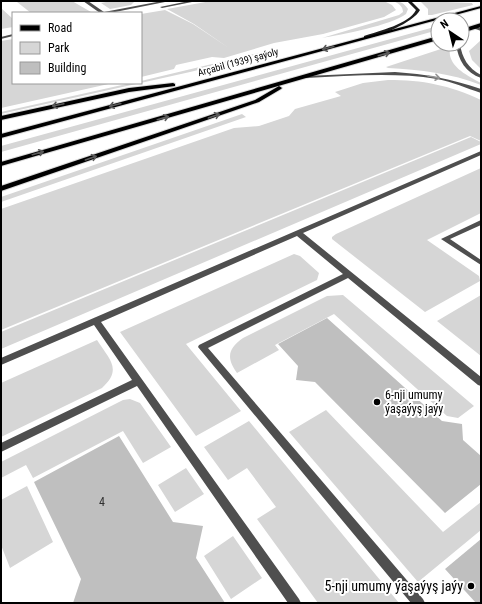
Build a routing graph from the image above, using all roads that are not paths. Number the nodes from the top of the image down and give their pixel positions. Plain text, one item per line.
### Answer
1 (85, 1) edge
2 (168, 1) edge
3 (195, 1) edge
4 (409, 1) edge
5 (481, 7) edge
6 (102, 12) edge
7 (108, 12) edge
8 (137, 12) edge
9 (481, 25) edge
10 (474, 27) junction
11 (470, 28) edge
12 (12, 30) edge
13 (481, 30) edge
14 (1, 32) edge
15 (12, 35) edge
16 (366, 37) junction
17 (1, 38) edge
18 (430, 40) edge
19 (459, 52) edge
20 (306, 76) junction
21 (481, 77) edge
22 (207, 81) junction
23 (291, 81) junction
24 (481, 91) edge
25 (1, 118) edge
26 (1, 136) edge
27 (481, 153) edge
28 (1, 164) edge
29 (1, 189) edge
30 (481, 222) edge
31 (298, 233) junction
32 (481, 263) edge
33 (349, 274) junction
34 (96, 321) junction
35 (1, 362) edge
36 (138, 380) junction
37 (481, 382) edge
38 (1, 448) edge
39 (295, 603) edge
40 (419, 603) edge

1 - 6 lane
2 - 7 lane
3 - 8 lane
4 - 16 main road
5 - 16 main road, Arçabil (1939) şaýoly
9 - 10 main road
10 - 11 main road
10 - 13 lane
12 - 14 lane
15 - 17 lane
16 -> 22 main road, Arçabil (1939) şaýoly
20 -> 18 main road
19 - 21 lane
20 - 23 main road
20 -> 24 lane
22 -> 25 main road
22 -> 26 main road, Arçabil (1939) şaýoly
28 -> 23 main road
29 -> 23 main road
27 - 31 lane
30 - 32 lane
31 - 33 lane
31 - 34 lane
33 - 37 lane
33 - 40 lane
34 - 35 lane
34 - 36 lane
36 - 38 lane
36 - 39 lane

